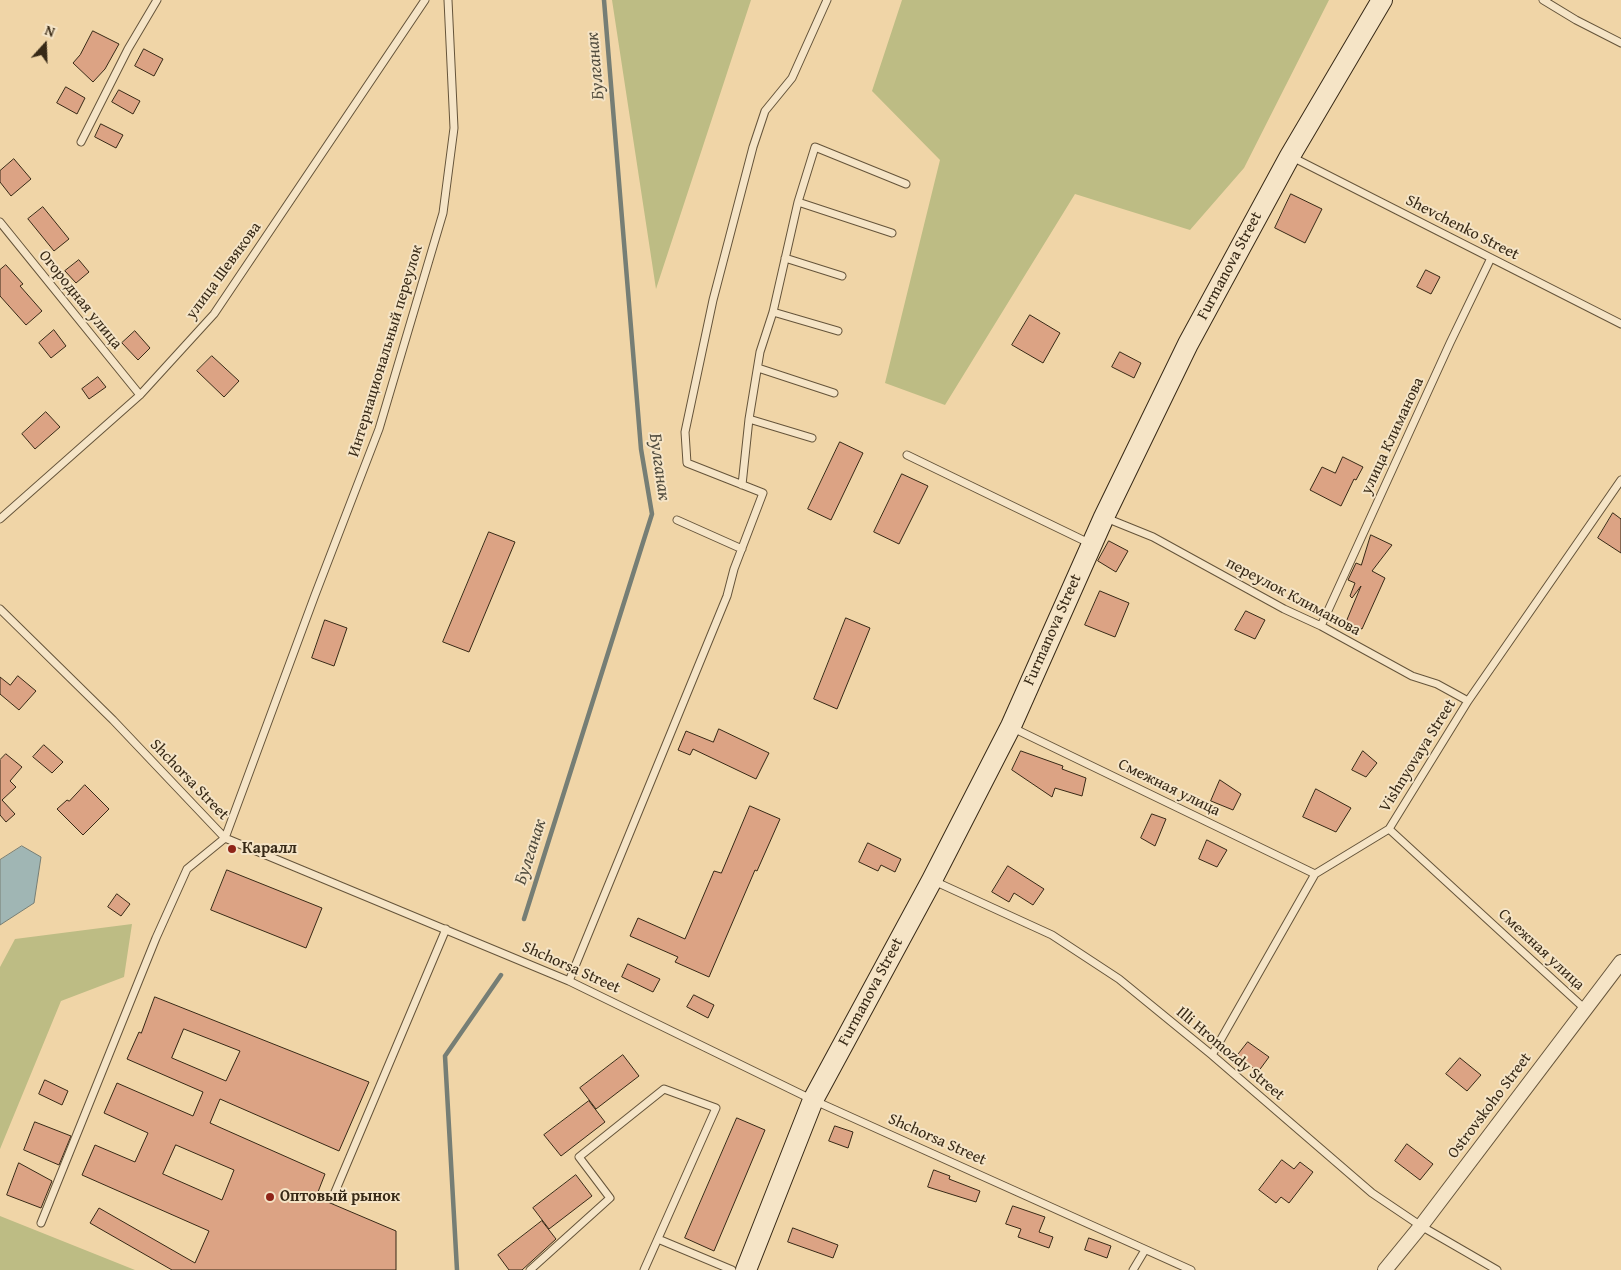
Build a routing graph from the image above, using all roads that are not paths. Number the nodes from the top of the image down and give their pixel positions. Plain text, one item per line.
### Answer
1 (157, 0) edge
2 (425, 0) edge
3 (448, 0) edge
4 (827, 0) edge
5 (1382, 0) edge
6 (1543, 0) edge
7 (1621, 43) edge
8 (80, 142) dead end
9 (1290, 156) junction
10 (906, 184) dead end
11 (798, 202) junction
12 (0, 222) edge
13 (892, 232) dead end
14 (785, 258) junction
15 (1491, 258) junction
16 (842, 276) dead end
17 (773, 312) junction
18 (1621, 324) edge
19 (838, 331) dead end
20 (758, 368) junction
21 (834, 393) dead end
22 (140, 395) junction
23 (749, 419) junction
24 (812, 438) dead end
25 (907, 455) dead end
26 (1621, 480) edge
27 (742, 485) junction
28 (1104, 517) junction
29 (0, 519) edge
30 (677, 520) dead end
31 (1092, 544) junction
32 (742, 549) junction
33 (0, 609) edge
34 (1321, 626) junction
35 (1468, 701) junction
36 (1011, 726) junction
37 (1389, 829) junction
38 (225, 838) junction
39 (1314, 874) junction
40 (932, 880) junction
41 (446, 929) junction
42 (1621, 962) edge
43 (568, 981) junction
44 (1585, 1009) junction
45 (1212, 1056) junction
46 (813, 1100) junction
47 (332, 1199) dead end
48 (41, 1223) dead end
49 (1421, 1226) junction
50 (658, 1239) junction
51 (1145, 1250) junction
52 (530, 1270) edge
53 (644, 1270) edge
54 (732, 1270) edge
55 (746, 1270) edge
56 (1133, 1270) edge
57 (1191, 1270) edge
58 (1385, 1270) edge
59 (1497, 1270) edge

1 - 8 lane
2 - 22 lane, улица Шевякова
3 - 38 lane, Интернациональный переулок
4 - 27 lane
5 - 9 main road, Furmanova Street
6 - 7 lane
9 - 15 lane, Shevchenko Street
9 - 28 main road, Furmanova Street
10 - 11 lane
11 - 13 lane
11 - 14 lane
12 - 22 lane, Огородная улица
14 - 16 lane
14 - 17 lane
15 - 18 lane, Shevchenko Street
15 - 34 lane, улица Климанова
17 - 19 lane
17 - 20 lane
20 - 21 lane
20 - 23 lane
22 - 29 lane, улица Шевякова
23 - 24 lane
23 - 27 lane
25 - 31 lane
26 - 35 lane, Vishnyovaya Street
27 - 32 lane
28 - 31 main road, Furmanova Street
28 - 34 lane, переулок Климанова
30 - 32 lane
31 - 36 main road, Furmanova Street
32 - 43 lane
33 - 38 lane, Shchorsa Street
34 - 35 lane, переулок Климанова
35 - 37 lane, Vishnyovaya Street
36 - 39 lane, Смежная улица
36 - 40 main road, Furmanova Street
37 - 39 lane, Vishnyovaya Street
37 - 44 lane, Смежная улица
38 - 41 lane, Shchorsa Street
38 - 48 lane
39 - 45 lane, Vishnyovaya Street
40 - 45 lane, Illi Hromozdy Street
40 - 46 main road, Furmanova Street
41 - 43 lane, Shchorsa Street
41 - 47 lane
42 - 44 street, Ostrovskoho Street
43 - 46 lane, Shchorsa Street
44 - 49 street, Ostrovskoho Street
45 - 49 lane, Illi Hromozdy Street
46 - 51 lane, Shchorsa Street
46 - 55 main road, Furmanova Street
49 - 58 street, Ostrovskoho Street
49 - 59 lane, Illi Hromozdy Street
50 - 52 lane
50 - 53 lane
50 - 54 lane
51 - 56 lane
51 - 57 lane, Shchorsa Street

